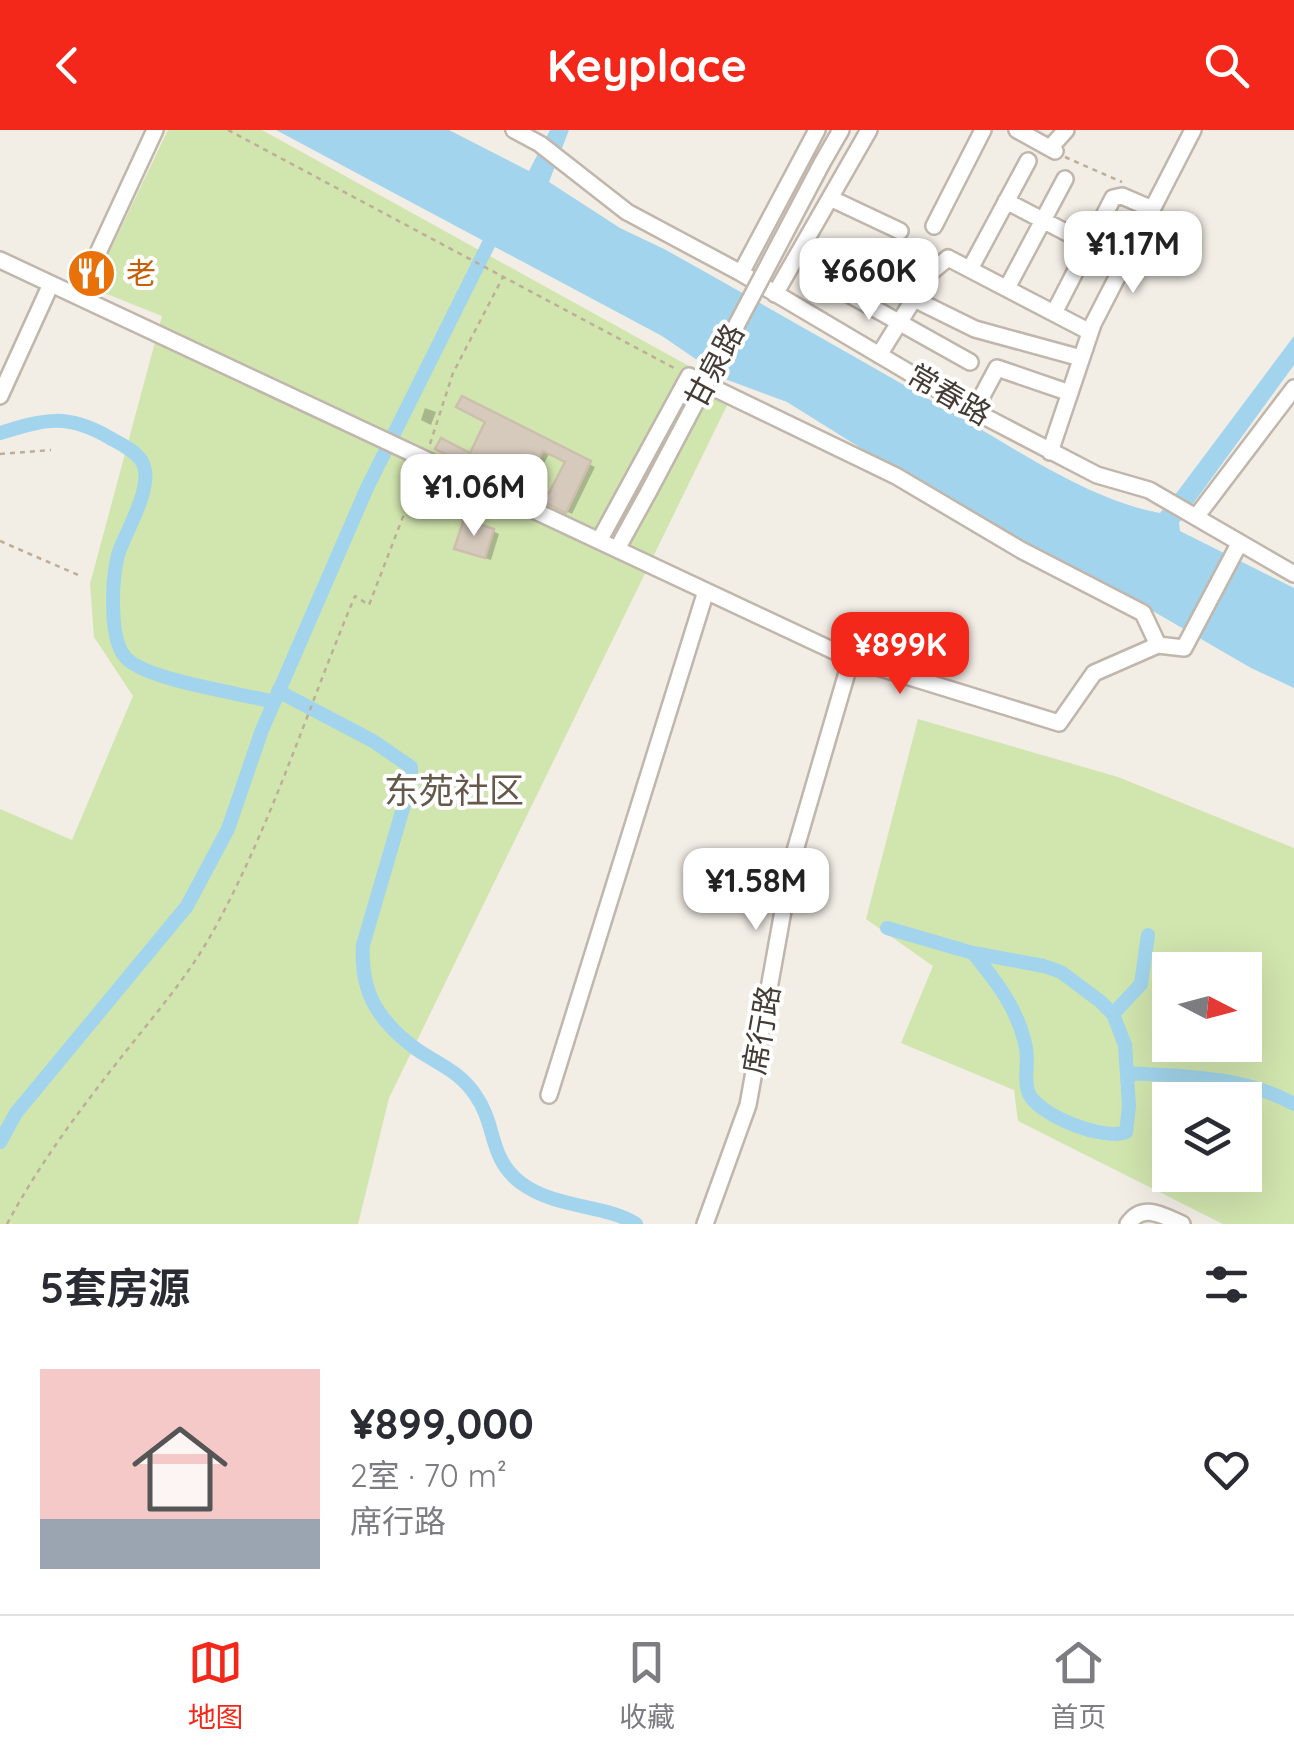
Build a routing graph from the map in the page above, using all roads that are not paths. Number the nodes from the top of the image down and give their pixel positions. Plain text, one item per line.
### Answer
1 (155, 130) edge
2 (514, 130) edge
3 (816, 130) edge
4 (841, 130) edge
5 (868, 130) edge
6 (983, 130) edge
7 (1017, 130) edge
8 (1066, 130) edge
9 (1193, 130) edge
10 (1028, 162) dead end
11 (1065, 179) dead end
12 (830, 198) junction
13 (1006, 201) junction
14 (1152, 209) junction
15 (1043, 220) junction
16 (934, 226) dead end
17 (900, 231) dead end
18 (1090, 244) junction
19 (0, 260) edge
20 (1125, 262) junction
21 (970, 269) junction
22 (741, 274) junction
23 (51, 284) junction
24 (1007, 288) junction
25 (845, 292) dead end
26 (775, 294) junction
27 (78, 296) junction
28 (914, 299) junction
29 (1054, 313) junction
30 (900, 322) junction
31 (1090, 332) junction
32 (879, 355) junction
33 (1081, 358) junction
34 (970, 362) dead end
35 (1294, 388) edge
36 (1070, 392) junction
37 (0, 396) edge
38 (974, 411) junction
39 (1050, 452) junction
40 (1193, 516) junction
41 (599, 540) junction
42 (1239, 544) junction
43 (617, 549) junction
44 (1294, 574) edge
45 (706, 591) junction
46 (1158, 645) junction
47 (851, 659) junction
48 (549, 1095) dead end
49 (705, 1224) edge
50 (1128, 1224) edge
51 (1182, 1224) edge

1 - 27 street
2 - 22 street, 常春路
3 - 22 street
4 - 43 street, 甘泉路, bridge
5 - 12 street
6 - 16 street
7 - 8 street
9 - 14 street
10 - 13 street
11 - 15 street
12 - 17 street
12 - 26 street
13 - 15 street
13 - 21 street
14 - 18 street
14 - 20 street
15 - 18 street
15 - 24 street
18 - 20 street
18 - 29 street
19 - 23 street
20 - 31 street
21 - 24 street
21 - 28 street
22 - 26 street, 常春路
23 - 27 street
23 - 37 street
24 - 29 street
25 - 30 street
26 - 32 street, 常春路
27 - 41 street
28 - 30 street
28 - 33 street
29 - 31 street
30 - 32 street
30 - 34 street
31 - 33 street
32 - 38 street, 常春路
33 - 36 street
35 - 40 street
36 - 38 street
36 - 39 street
38 - 39 street, 常春路
39 - 40 street, 常春路
40 - 42 street, 常春路
41 - 43 street
41 - 46 street
42 - 44 street, 常春路
42 - 46 street
43 - 45 street
45 - 47 street
45 - 48 street
46 - 47 street
47 - 49 street, 席行路
50 - 51 street

